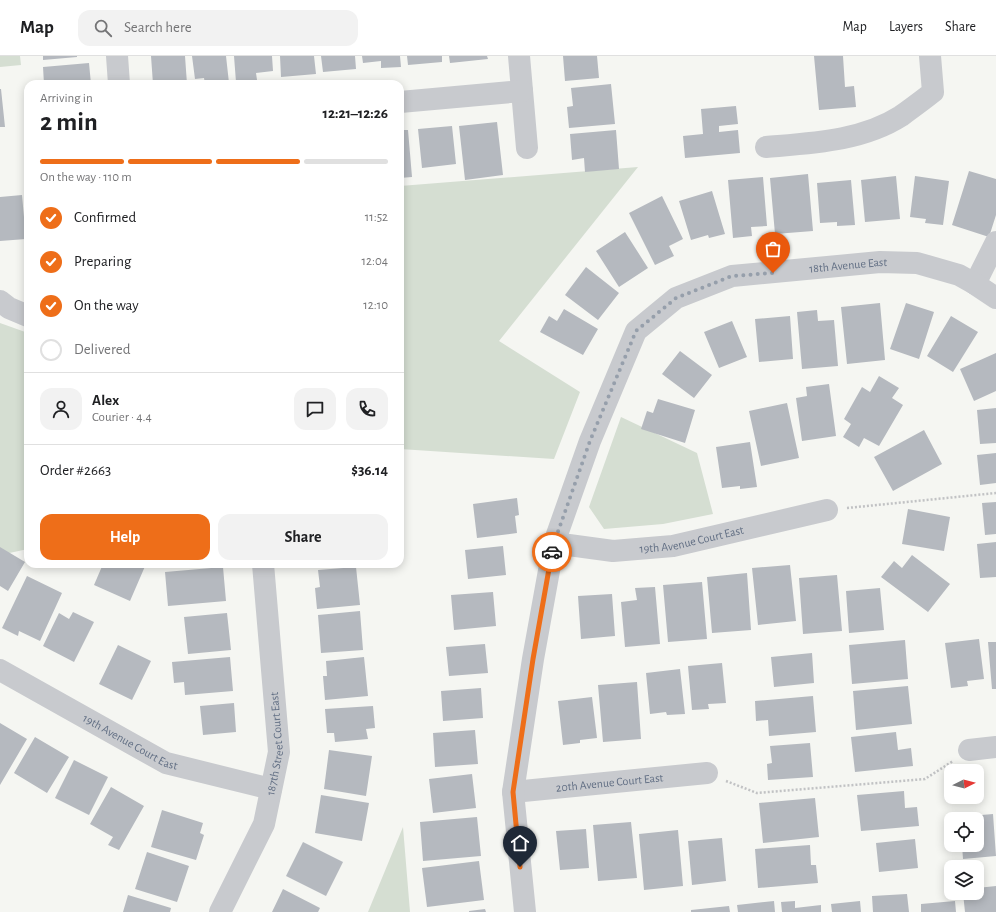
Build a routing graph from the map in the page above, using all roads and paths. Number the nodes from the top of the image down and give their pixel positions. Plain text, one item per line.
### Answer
1 (117, 56) edge
2 (519, 56) edge
3 (930, 56) edge
4 (119, 80) edge
5 (522, 91) junction
6 (404, 102) edge
7 (766, 147) dead end
8 (527, 148) dead end
9 (996, 242) edge
10 (975, 284) junction
11 (996, 298) edge
12 (0, 301) edge
13 (24, 314) edge
14 (996, 493) edge
15 (827, 510) joint
16 (554, 543) junction
17 (263, 568) edge
18 (0, 670) edge
19 (996, 747) edge
20 (969, 750) joint
21 (707, 773) joint
22 (271, 789) junction
23 (513, 792) junction
24 (220, 912) edge
25 (525, 912) edge

1 - 4 street
2 - 5 street
3 - 7 street
5 - 6 street
5 - 8 street
9 - 10 street
10 - 11 street, 18th Avenue East
10 - 16 street, 18th Avenue East
12 - 13 street
14 - 15 path
15 - 16 street, 19th Avenue Court East
16 - 23 street, 18th Avenue East
17 - 22 street, 187th Street Court East
18 - 22 street, 19th Avenue Court East
19 - 20 street
20 - 21 path
21 - 23 street, 20th Avenue Court East
22 - 24 street, 187th Street Court East
23 - 25 street, 18th Avenue East

